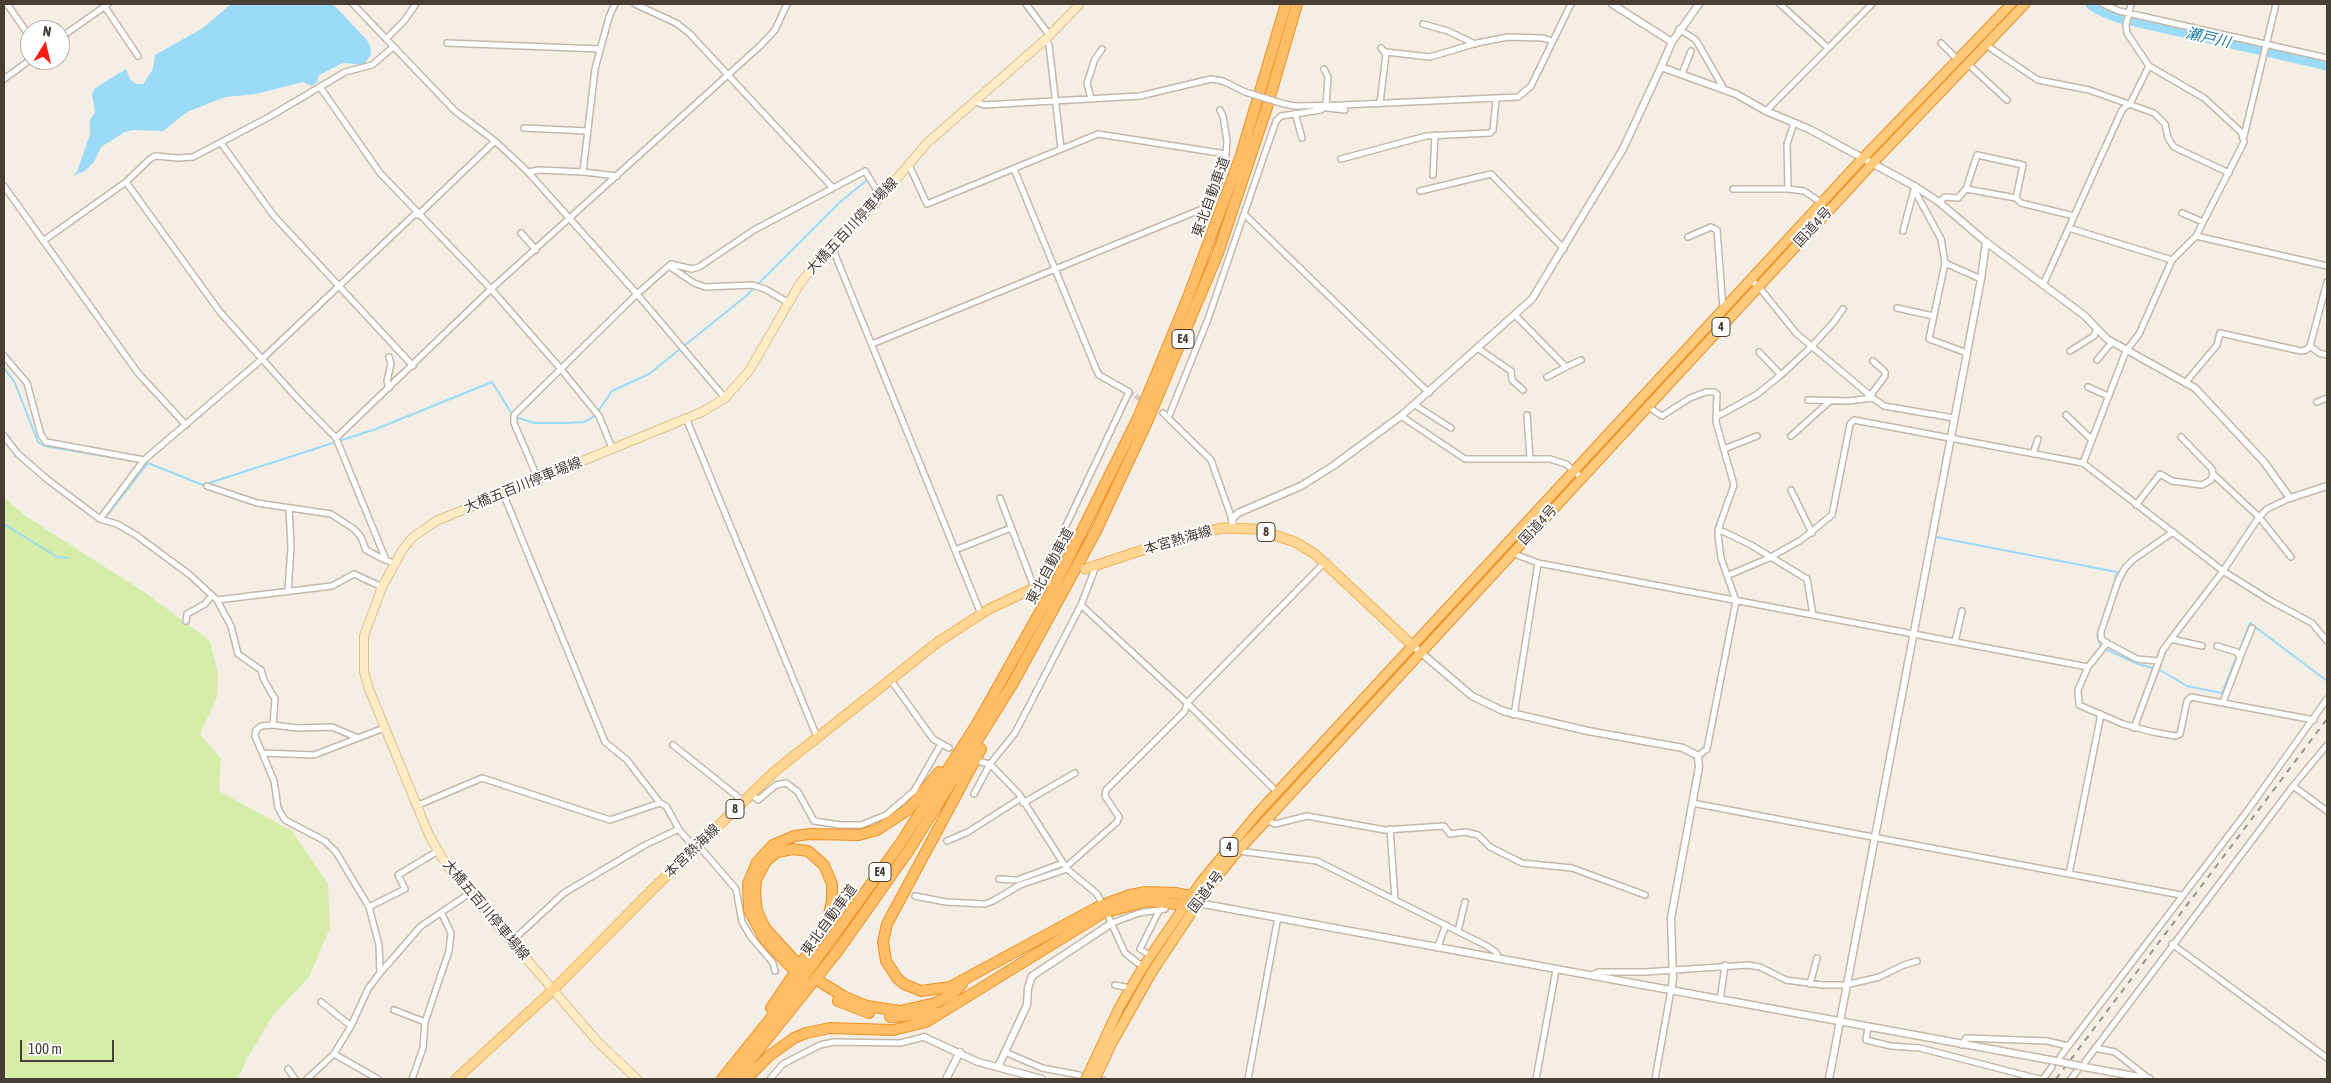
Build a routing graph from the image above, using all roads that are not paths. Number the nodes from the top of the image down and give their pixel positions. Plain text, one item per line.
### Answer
1 (7, 4) edge
2 (105, 4) edge
3 (353, 4) edge
4 (416, 4) edge
5 (615, 4) edge
6 (635, 4) edge
7 (787, 4) edge
8 (1026, 4) edge
9 (1080, 4) edge
10 (1286, 4) edge
11 (1297, 4) edge
12 (1570, 4) edge
13 (1612, 4) edge
14 (1699, 4) edge
15 (1780, 4) edge
16 (1872, 4) edge
17 (2011, 4) edge
18 (2025, 4) edge
19 (2103, 4) edge
20 (2131, 4) edge
21 (2276, 4) edge
22 (2128, 14) junction
23 (20, 23) edge
24 (1423, 24) dead end
25 (1679, 29) junction
26 (70, 30) edge
27 (1048, 38) junction
28 (386, 39) junction
29 (1552, 41) junction
30 (1672, 42) junction
31 (447, 43) dead end
32 (1941, 43) dead end
33 (1475, 44) junction
34 (1985, 45) junction
35 (2266, 45) junction
36 (393, 47) junction
37 (1381, 48) dead end
38 (1828, 48) junction
39 (600, 49) junction
40 (1102, 49) dead end
41 (1691, 51) dead end
42 (1386, 52) junction
43 (138, 56) dead end
44 (2327, 58) edge
45 (1957, 59) junction
46 (1967, 63) junction
47 (2150, 66) junction
48 (20, 67) edge
49 (1661, 67) junction
50 (1324, 69) dead end
51 (1682, 74) junction
52 (728, 75) junction
53 (4, 79) edge
54 (320, 86) junction
55 (1724, 89) junction
56 (1091, 99) junction
57 (1496, 100) junction
58 (2007, 100) dead end
59 (975, 101) junction
60 (1054, 101) junction
61 (1380, 103) junction
62 (2128, 104) junction
63 (1325, 107) junction
64 (1220, 110) dead end
65 (1345, 110) dead end
66 (1766, 111) junction
67 (1295, 114) junction
68 (1794, 123) junction
69 (524, 128) dead end
70 (587, 131) junction
71 (1435, 135) junction
72 (2244, 136) junction
73 (1302, 138) dead end
74 (495, 141) junction
75 (221, 143) junction
76 (1061, 148) junction
77 (1226, 154) junction
78 (1341, 158) dead end
79 (1862, 160) junction
80 (1872, 164) junction
81 (908, 165) junction
82 (1014, 169) junction
83 (528, 172) junction
84 (583, 172) junction
85 (2229, 172) junction
86 (1433, 175) dead end
87 (617, 176) junction
88 (126, 182) junction
89 (4, 186) edge
90 (832, 187) junction
91 (1916, 187) junction
92 (1733, 189) dead end
93 (1788, 189) junction
94 (1966, 189) junction
95 (1420, 191) dead end
96 (881, 197) junction
97 (2016, 198) junction
98 (1939, 202) junction
99 (1822, 203) junction
100 (2182, 213) dead end
101 (417, 214) junction
102 (1244, 214) junction
103 (2074, 216) junction
104 (570, 219) junction
105 (2204, 222) junction
106 (2069, 228) junction
107 (1902, 231) dead end
108 (521, 233) dead end
109 (2196, 236) junction
110 (1688, 237) dead end
111 (43, 241) junction
112 (1986, 242) junction
113 (832, 247) junction
114 (1564, 249) junction
115 (536, 250) junction
116 (2172, 260) junction
117 (1945, 263) junction
118 (669, 266) junction
119 (2327, 266) edge
120 (1056, 268) junction
121 (1981, 279) junction
122 (1751, 280) junction
123 (2327, 282) edge
124 (2043, 285) junction
125 (341, 286) junction
126 (1758, 286) junction
127 (491, 289) junction
128 (637, 294) junction
129 (789, 303) junction
130 (1897, 308) dead end
131 (1843, 309) dead end
132 (1723, 310) junction
133 (1515, 315) junction
134 (1933, 316) junction
135 (2097, 329) junction
136 (2112, 342) junction
137 (872, 344) junction
138 (1812, 346) junction
139 (2310, 346) junction
140 (1479, 349) junction
141 (2070, 351) dead end
142 (2126, 351) junction
143 (1759, 352) dead end
144 (1967, 354) junction
145 (2327, 355) edge
146 (4, 356) edge
147 (389, 356) dead end
148 (262, 360) junction
149 (1581, 360) dead end
150 (2097, 360) dead end
151 (1873, 361) dead end
152 (413, 366) junction
153 (560, 368) junction
154 (1566, 368) junction
155 (1781, 375) junction
156 (1547, 377) dead end
157 (2186, 382) junction
158 (2088, 387) dead end
159 (389, 388) junction
160 (1523, 390) dead end
161 (1429, 393) junction
162 (2108, 396) junction
163 (1871, 397) junction
164 (724, 398) junction
165 (2327, 398) edge
166 (1640, 399) junction
167 (1808, 400) dead end
168 (1830, 400) junction
169 (2317, 402) dead end
170 (1415, 405) junction
171 (1648, 406) junction
172 (1163, 412) dead end
173 (2066, 414) dead end
174 (1527, 415) dead end
175 (1169, 416) junction
176 (1401, 416) junction
177 (1716, 417) junction
178 (686, 418) junction
179 (1954, 418) junction
180 (186, 424) junction
181 (1451, 428) dead end
182 (4, 436) edge
183 (1757, 436) dead end
184 (1791, 436) dead end
185 (2181, 437) dead end
186 (336, 438) junction
187 (1950, 439) junction
188 (2038, 439) dead end
189 (2092, 440) junction
190 (612, 448) junction
191 (1724, 449) junction
192 (2033, 454) junction
193 (1530, 458) junction
194 (144, 460) junction
195 (2083, 463) junction
196 (1574, 470) junction
197 (2213, 474) junction
198 (1582, 478) junction
199 (538, 479) junction
200 (207, 486) dead end
201 (2327, 486) edge
202 (1790, 490) dead end
203 (503, 493) junction
204 (1000, 498) dead end
205 (2290, 498) junction
206 (2136, 504) junction
207 (289, 508) junction
208 (2259, 517) junction
209 (100, 519) junction
210 (1232, 524) junction
211 (1011, 528) junction
212 (1718, 529) junction
213 (2173, 532) junction
214 (1812, 533) junction
215 (955, 550) junction
216 (1512, 553) junction
217 (1770, 557) junction
218 (2291, 557) dead end
219 (389, 562) junction
220 (1326, 562) junction
221 (1538, 563) junction
222 (1096, 566) junction
223 (1085, 569) dead end
224 (2223, 571) junction
225 (1729, 575) junction
226 (1047, 582) dead end
227 (1036, 586) junction
228 (382, 587) junction
229 (288, 591) junction
230 (212, 595) junction
231 (217, 600) junction
232 (1736, 601) junction
233 (1081, 605) junction
234 (1962, 611) dead end
235 (981, 614) junction
236 (1813, 616) junction
237 (186, 621) dead end
238 (2252, 628) dead end
239 (1912, 634) junction
240 (2171, 639) junction
241 (2327, 641) edge
242 (1955, 642) junction
243 (2107, 643) junction
244 (1412, 645) junction
245 (2202, 646) dead end
246 (2217, 646) dead end
247 (1420, 652) junction
248 (1024, 655) junction
249 (2240, 658) junction
250 (2159, 661) junction
251 (2088, 667) junction
252 (890, 679) junction
253 (2327, 699) edge
254 (2223, 702) junction
255 (1187, 703) junction
256 (1514, 714) junction
257 (2101, 714) junction
258 (2314, 720) junction
259 (273, 724) junction
260 (384, 728) junction
261 (2134, 728) junction
262 (817, 737) junction
263 (358, 738) junction
264 (942, 744) junction
265 (2327, 744) edge
266 (673, 745) dead end
267 (949, 748) dead end
268 (263, 753) junction
269 (1698, 756) junction
270 (981, 762) dead end
271 (990, 764) junction
272 (1075, 773) dead end
273 (2292, 786) junction
274 (1277, 792) junction
275 (750, 794) junction
276 (974, 794) dead end
277 (1022, 800) junction
278 (743, 801) junction
279 (1692, 803) junction
280 (660, 804) junction
281 (416, 806) junction
282 (2327, 811) edge
283 (1266, 820) junction
284 (679, 829) junction
285 (1390, 829) junction
286 (1874, 838) junction
287 (947, 841) dead end
288 (696, 847) junction
289 (438, 851) junction
290 (1238, 851) junction
291 (1066, 867) junction
292 (2069, 874) junction
293 (999, 879) dead end
294 (470, 893) junction
295 (916, 896) dead end
296 (1645, 896) dead end
297 (2181, 896) junction
298 (1100, 899) dead end
299 (1395, 899) junction
300 (1192, 901) junction
301 (1465, 902) dead end
302 (369, 907) junction
303 (442, 914) junction
304 (1278, 917) junction
305 (1110, 920) junction
306 (1446, 925) junction
307 (1458, 931) junction
308 (512, 941) junction
309 (2172, 944) junction
310 (1437, 948) junction
311 (1151, 956) junction
312 (1817, 958) dead end
313 (1499, 959) junction
314 (1917, 961) dead end
315 (1725, 965) junction
316 (1143, 968) junction
317 (1673, 969) junction
318 (1556, 970) junction
319 (775, 971) dead end
320 (380, 973) junction
321 (1592, 975) junction
322 (965, 981) junction
323 (1810, 984) junction
324 (1115, 985) dead end
325 (1846, 985) junction
326 (1131, 988) junction
327 (553, 990) junction
328 (1671, 990) junction
329 (1720, 1000) junction
330 (321, 1002) dead end
331 (394, 1010) dead end
332 (941, 1012) junction
333 (425, 1022) junction
334 (1840, 1022) junction
335 (351, 1026) junction
336 (1868, 1028) junction
337 (924, 1037) joint
338 (1962, 1045) junction
339 (2068, 1046) junction
340 (2095, 1048) junction
341 (960, 1052) junction
342 (1005, 1052) junction
343 (334, 1054) junction
344 (2327, 1058) edge
345 (2060, 1060) junction
346 (2080, 1066) junction
347 (998, 1067) junction
348 (2052, 1067) dead end
349 (288, 1069) dead end
350 (1083, 1077) edge
351 (295, 1079) edge
352 (307, 1079) edge
353 (378, 1079) edge
354 (412, 1079) edge
355 (456, 1079) edge
356 (635, 1079) edge
357 (722, 1079) edge
358 (735, 1079) edge
359 (746, 1079) edge
360 (770, 1079) edge
361 (946, 1079) edge
362 (1042, 1079) edge
363 (1095, 1079) edge
364 (1248, 1079) edge
365 (1536, 1079) edge
366 (1655, 1079) edge
367 (1829, 1079) edge
368 (2039, 1079) edge
369 (2043, 1079) edge
370 (2071, 1079) edge
371 (2150, 1079) edge

1 - 23 street
2 - 26 street
2 - 43 street
3 - 28 street
4 - 28 street
5 - 39 street
6 - 52 street
7 - 52 street
8 - 27 street
9 - 27 main road, 大橋五百川停車場線
10 - 248 highway, 東北自動車道 / E4
11 - 248 highway, 東北自動車道 / E4
12 - 29 street
13 - 30 street
14 - 25 street
15 - 38 street
16 - 38 street
17 - 45 highway, 国道4号 / 4
18 - 34 highway, 国道4号 / 4
19 - 22 street
20 - 22 street
21 - 35 street
22 - 35 street
22 - 47 street
24 - 33 street
25 - 30 street
25 - 55 street
27 - 59 main road, 大橋五百川停車場線
27 - 60 street
28 - 36 street
29 - 33 street
29 - 57 street
30 - 49 street
31 - 39 street
32 - 45 street
33 - 42 street
34 - 46 highway, 国道4号 / 4
34 - 62 street
35 - 44 street
35 - 72 street
36 - 54 street
36 - 74 street
37 - 42 street
38 - 66 street
39 - 70 street
40 - 56 street
41 - 51 street
42 - 61 street
45 - 79 highway, 国道4号 / 4
46 - 58 street
46 - 80 highway, 国道4号 / 4
47 - 62 street
47 - 72 street
48 - 53 street
49 - 51 street
49 - 114 street
50 - 63 street
51 - 55 street
52 - 87 street
52 - 90 street
54 - 75 street
54 - 101 street
55 - 66 street
56 - 60 street
56 - 63 street, bridge
57 - 61 street
57 - 71 street
59 - 60 street
59 - 81 main road, 大橋五百川停車場線
60 - 76 street
61 - 63 street
62 - 85 street
62 - 103 street
63 - 65 street
63 - 67 street
64 - 77 street
66 - 68 street
67 - 73 street
67 - 102 street
68 - 79 street
68 - 93 street
69 - 70 street
70 - 84 street
71 - 78 street
71 - 86 street
72 - 85 street
74 - 83 street
74 - 101 street
75 - 88 street
75 - 125 street
76 - 77 street
76 - 82 street
77 - 120 street
79 - 80 street
79 - 99 highway, 国道4号 / 4
80 - 91 street
80 - 126 highway, 国道4号 / 4
81 - 82 street
81 - 96 main road, 大橋五百川停車場線
82 - 120 street
83 - 84 street
83 - 104 street
84 - 87 street
85 - 105 street
87 - 104 street
88 - 111 street
88 - 148 street
89 - 111 street
90 - 96 street
90 - 118 street
91 - 98 street
91 - 107 street
91 - 117 street
92 - 93 street
93 - 99 street
94 - 97 street
94 - 97 street
94 - 98 street
95 - 114 street
96 - 113 main road, 大橋五百川停車場線
97 - 103 street
98 - 112 street
99 - 122 highway, 国道4号 / 4
100 - 105 street
101 - 125 street
101 - 127 street
102 - 161 street
102 - 175 street
103 - 106 street
104 - 115 street
104 - 128 street
105 - 109 street
106 - 116 street
106 - 124 street
108 - 115 street
109 - 116 street
109 - 119 street
110 - 132 street
111 - 180 street
112 - 121 street
112 - 124 street
113 - 129 main road, 大橋五百川停車場線
113 - 137 street
114 - 133 street
115 - 127 street
116 - 142 street
117 - 121 street
117 - 134 street
118 - 128 street
118 - 129 street
120 - 137 street
120 - 227 street
121 - 144 street
122 - 126 street
122 - 132 highway, 国道4号 / 4
123 - 139 street
124 - 135 street
125 - 148 street
125 - 152 street
126 - 138 street
126 - 171 highway, 国道4号 / 4
127 - 152 street
127 - 153 street
128 - 153 street
128 - 164 street
129 - 164 main road, 大橋五百川停車場線
130 - 134 street
131 - 138 street
132 - 166 highway, 国道4号 / 4
133 - 140 street
133 - 154 street
134 - 144 street
135 - 136 street
135 - 141 street
136 - 142 street
136 - 150 street
137 - 215 street
138 - 155 street
138 - 163 street
139 - 145 street
139 - 157 street
140 - 160 street
140 - 161 street
142 - 157 street
142 - 162 street
143 - 155 street
144 - 179 street
146 - 194 street
147 - 159 street
148 - 180 street
148 - 186 street
149 - 154 street
151 - 163 street
152 - 159 street
153 - 190 street
153 - 199 street
154 - 156 street
155 - 177 street
157 - 205 street
158 - 162 street
159 - 186 street
161 - 170 street
162 - 189 street
163 - 168 street
163 - 179 street
164 - 178 main road, 大橋五百川停車場線
165 - 169 street
166 - 171 street
166 - 196 highway, 国道4号 / 4
167 - 168 street
168 - 184 street
170 - 176 street
170 - 181 street
171 - 177 street
171 - 198 highway, 国道4号 / 4
172 - 175 street
173 - 189 street
174 - 193 street
175 - 210 street
176 - 193 street
176 - 210 street
177 - 191 street
178 - 190 main road, 大橋五百川停車場線
178 - 262 street
179 - 187 street
180 - 194 street
182 - 209 street
183 - 191 street
185 - 197 street
186 - 219 street
187 - 192 street
187 - 214 street
187 - 239 street
188 - 192 street
189 - 195 street
190 - 199 main road, 大橋五百川停車場線
191 - 212 street
192 - 195 street
193 - 196 street
194 - 209 street
195 - 206 street
196 - 198 street
196 - 244 highway, 国道4号 / 4
197 - 206 street
197 - 208 street
198 - 216 highway, 国道4号 / 4
199 - 203 main road, 大橋五百川停車場線
200 - 207 street
201 - 205 street
202 - 214 street
203 - 219 main road, 大橋五百川停車場線
203 - 280 street
204 - 211 street
205 - 208 street
206 - 213 street
207 - 219 street
207 - 229 street
208 - 218 street
208 - 224 street
209 - 230 street
210 - 220 main road, 本宮熱海線 / 8
210 - 222 main road, 本宮熱海線 / 8
211 - 215 street
211 - 227 street
212 - 217 street
212 - 225 street
213 - 224 street
213 - 243 street
214 - 217 street
215 - 235 street
216 - 221 street
216 - 247 highway, 国道4号 / 4
217 - 225 street
217 - 236 street
219 - 228 main road, 大橋五百川停車場線
220 - 244 main road, 本宮熱海線 / 8
220 - 255 street
221 - 232 street
221 - 256 street
222 - 223 main road, 本宮熱海線 / 8
222 - 233 street
224 - 240 street
224 - 241 street
225 - 232 street
226 - 227 main road, 本宮熱海線 / 8
227 - 235 main road, 本宮熱海線 / 8
228 - 229 street
228 - 260 main road, 大橋五百川停車場線
229 - 231 street
230 - 231 street
230 - 237 street
231 - 259 street
232 - 236 street
232 - 269 street
233 - 255 street
233 - 271 street
234 - 242 street
235 - 252 main road, 本宮熱海線 / 8
236 - 239 street
238 - 249 street
239 - 242 street
239 - 286 street
240 - 245 street
240 - 250 street
242 - 251 street
243 - 250 street
243 - 251 street
244 - 247 street
244 - 274 highway, 国道4号 / 4
246 - 249 street
247 - 256 street
247 - 283 highway, 国道4号 / 4
248 - 322 highway
248 - 357 highway, 東北自動車道 / E4
248 - 357 highway
248 - 358 highway, 東北自動車道 / E4
249 - 254 street
250 - 261 street
251 - 257 street
252 - 262 main road, 本宮熱海線 / 8
252 - 264 street
253 - 258 street
254 - 258 street
254 - 261 street
255 - 274 street
255 - 291 street
256 - 269 street
257 - 261 street
257 - 292 street
258 - 297 street
259 - 263 street
259 - 268 street
260 - 263 street
260 - 281 main road, 大橋五百川停車場線
262 - 275 main road, 本宮熱海線 / 8
263 - 268 street
264 - 267 street
264 - 275 street
265 - 273 street
266 - 278 street
268 - 302 street
269 - 279 street
270 - 271 street
271 - 276 street
271 - 277 street
272 - 277 street
273 - 282 street
273 - 309 street
274 - 300 highway, 国道4号 / 4
275 - 278 main road, 本宮熱海線 / 8
277 - 287 street
277 - 291 street
278 - 288 main road, 本宮熱海線 / 8
279 - 286 street
279 - 317 street
280 - 281 street
280 - 284 street
281 - 289 main road, 大橋五百川停車場線
283 - 285 street
283 - 290 highway, 国道4号 / 4
284 - 288 street
284 - 308 street
285 - 296 street
285 - 299 street
286 - 292 street
286 - 325 street
288 - 319 street
288 - 327 main road, 本宮熱海線 / 8
289 - 294 main road, 大橋五百川停車場線
289 - 302 street
290 - 299 street
290 - 300 highway, 国道4号 / 4
291 - 293 street
291 - 295 street
291 - 298 street
292 - 297 street
294 - 303 street
294 - 308 main road, 大橋五百川停車場線
297 - 339 street
299 - 306 street
300 - 304 street
300 - 311 highway, 国道4号 / 4
300 - 322 highway
300 - 332 highway
300 - 363 highway, 国道4号 / 4
301 - 307 street
302 - 320 street
303 - 320 street
303 - 333 street
304 - 310 street
304 - 364 street
305 - 311 street
305 - 316 street
305 - 342 street
306 - 307 street
306 - 310 street
307 - 313 street
308 - 327 main road, 大橋五百川停車場線
309 - 340 street
309 - 344 street
310 - 313 street
311 - 316 highway, 国道4号 / 4
312 - 323 street
313 - 318 street
314 - 325 street
315 - 317 street
315 - 323 street
315 - 329 street
316 - 326 highway, 国道4号 / 4
317 - 321 street
317 - 328 street
318 - 321 street
318 - 365 street
320 - 335 street
321 - 328 street
322 - 332 highway
323 - 325 street
324 - 326 street
325 - 334 street
326 - 350 highway, 国道4号 / 4
327 - 355 main road, 本宮熱海線 / 8
327 - 356 main road, 大橋五百川停車場線
328 - 329 street
328 - 366 street
329 - 334 street
330 - 335 street
331 - 333 street
332 - 359 highway
333 - 354 street
334 - 336 street
334 - 367 street
335 - 343 street
336 - 338 street
336 - 368 street
337 - 341 street
337 - 360 street
338 - 339 street
338 - 345 street
339 - 345 street
340 - 346 street
340 - 371 street
341 - 347 street
341 - 361 street
342 - 347 street
342 - 350 street
343 - 352 street
343 - 353 street
345 - 346 street, bridge
346 - 370 street
346 - 371 street
347 - 362 street
348 - 369 street
349 - 351 street

